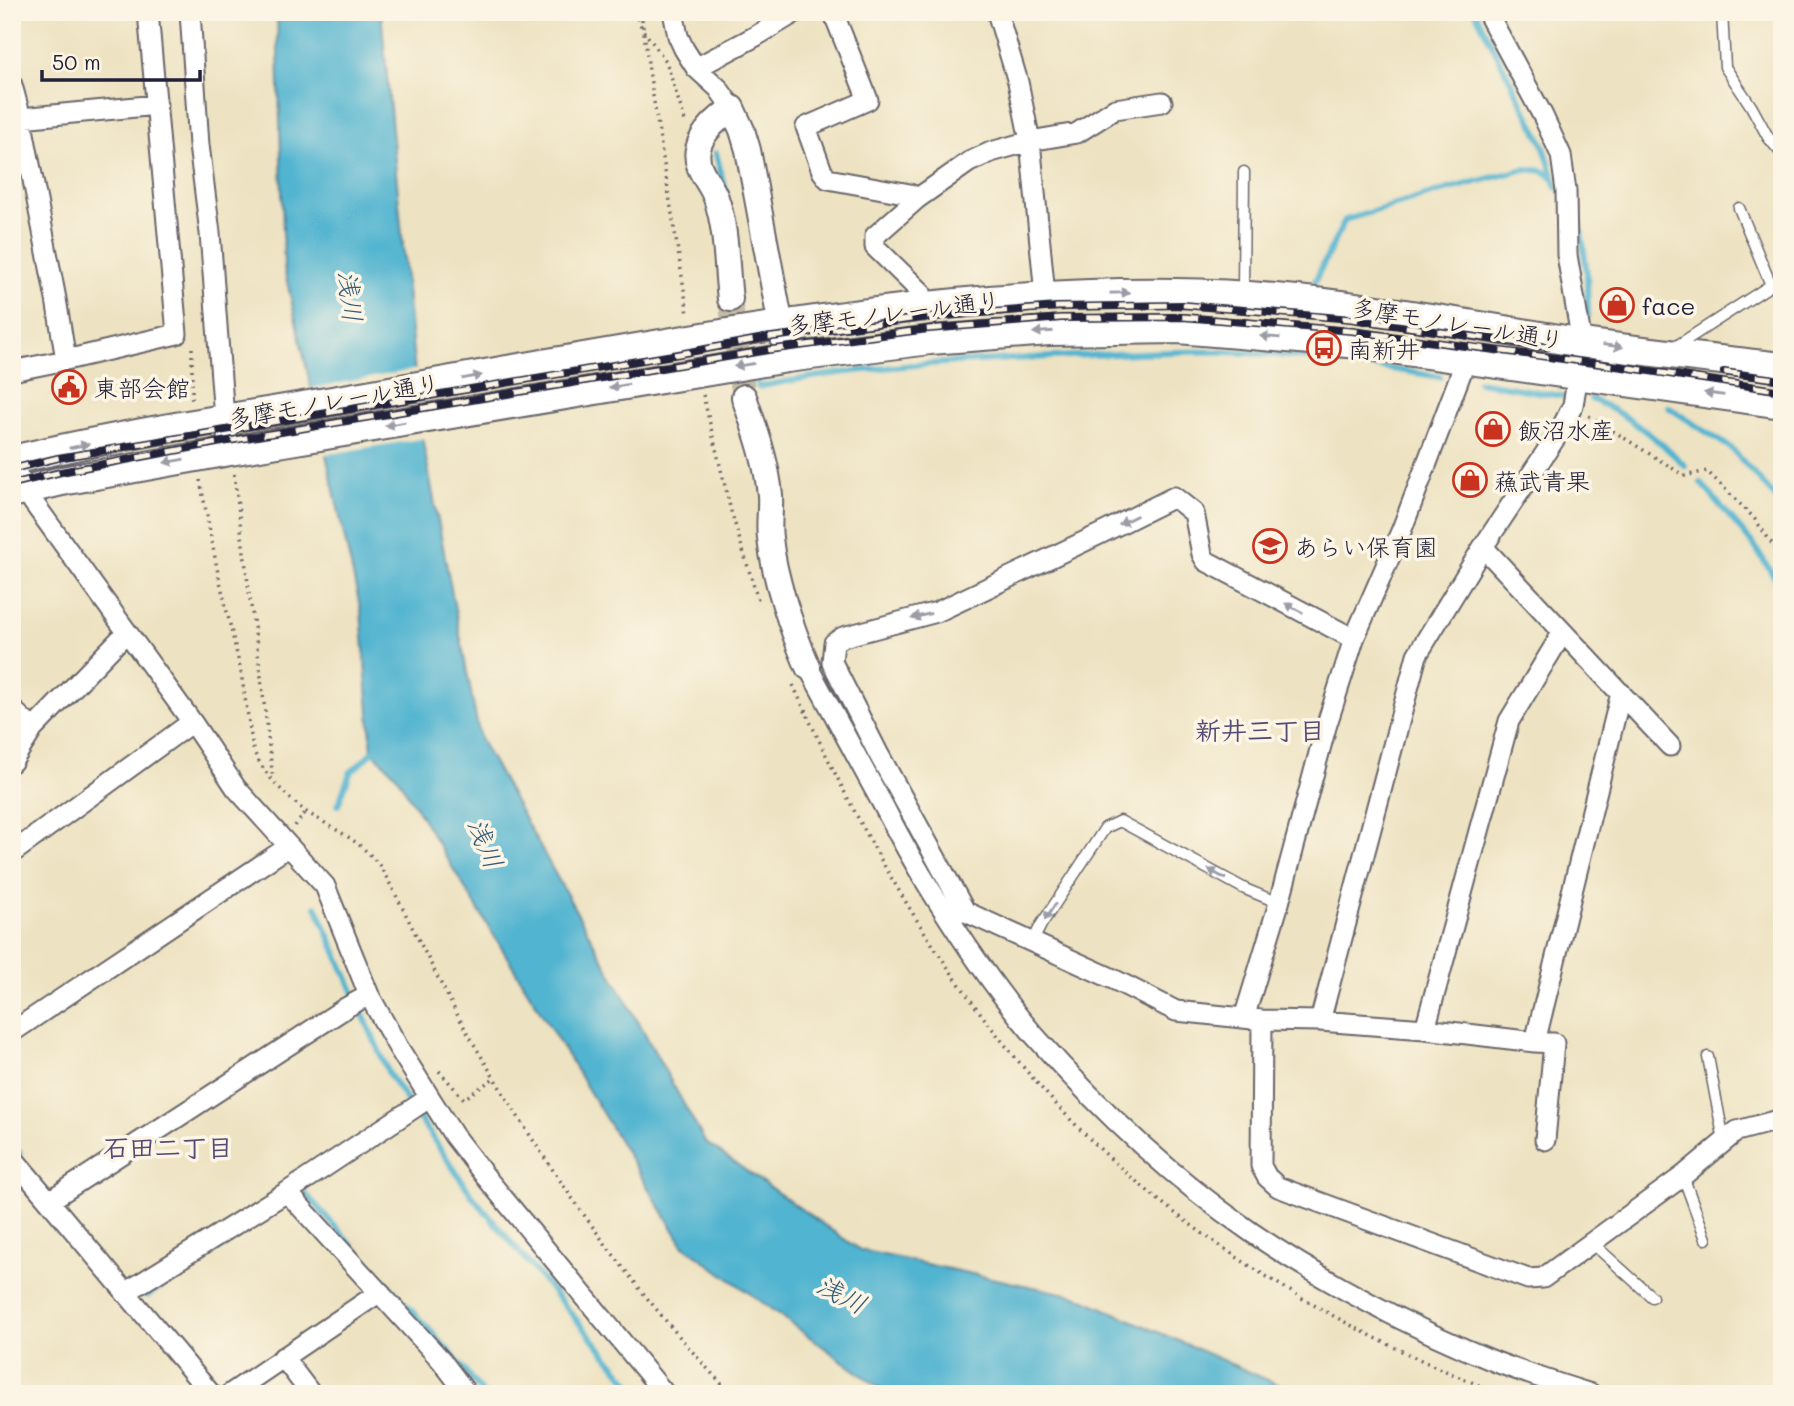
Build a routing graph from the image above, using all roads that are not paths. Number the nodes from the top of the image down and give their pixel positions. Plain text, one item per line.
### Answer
1 (148, 12) edge
2 (190, 12) edge
3 (673, 12) edge
4 (796, 12) edge
5 (832, 12) edge
6 (997, 12) edge
7 (1488, 12) edge
8 (1722, 12) edge
9 (696, 68) junction
10 (12, 85) edge
11 (1162, 102) dead end
12 (157, 105) junction
13 (732, 108) junction
14 (17, 121) edge
15 (1030, 141) junction
16 (1782, 154) edge
17 (1244, 172) dead end
18 (918, 198) junction
19 (1739, 208) dead end
20 (1771, 285) junction
21 (1782, 292) edge
22 (1045, 295) junction
23 (1243, 296) junction
24 (730, 299) tunnel mouth
25 (924, 306) junction
26 (780, 326) junction
27 (1582, 342) junction
28 (1666, 353) junction
29 (787, 358) junction
30 (66, 360) junction
31 (1466, 360) junction
32 (1782, 367) edge
33 (12, 371) edge
34 (1578, 375) junction
35 (744, 397) tunnel mouth
36 (1782, 404) edge
37 (230, 418) junction
38 (236, 450) junction
39 (12, 460) edge
40 (16, 483) edge
41 (1483, 547) junction
42 (1563, 632) junction
43 (126, 633) junction
44 (1354, 639) junction
45 (808, 667) joint
46 (1621, 693) junction
47 (12, 709) edge
48 (191, 722) junction
49 (33, 729) junction
50 (1670, 746) dead end
51 (12, 762) edge
52 (288, 846) junction
53 (12, 853) edge
54 (935, 898) junction
55 (1279, 903) junction
56 (965, 911) junction
57 (1032, 943) junction
58 (367, 997) junction
59 (1253, 1019) junction
60 (1320, 1021) junction
61 (1425, 1028) junction
62 (12, 1032) edge
63 (1535, 1042) junction
64 (1708, 1057) dead end
65 (425, 1101) junction
66 (1782, 1119) edge
67 (1545, 1140) dead end
68 (1724, 1141) junction
69 (12, 1157) edge
70 (1683, 1176) junction
71 (287, 1192) junction
72 (49, 1201) junction
73 (1706, 1239) dead end
74 (1591, 1242) junction
75 (380, 1292) junction
76 (125, 1293) junction
77 (1652, 1297) dead end
78 (283, 1357) junction
79 (211, 1394) edge
80 (230, 1394) edge
81 (311, 1394) edge
82 (467, 1394) edge
83 (665, 1394) edge
84 (1591, 1394) edge

1 - 12 street
2 - 37 street
3 - 9 street
4 - 9 street
5 - 18 street
6 - 15 street
7 - 27 street
8 - 16 lane
9 - 13 street
10 - 14 street
11 - 15 street
12 - 14 street
12 - 30 street
13 - 24 street
13 - 26 street
14 - 30 street
15 - 18 street
15 - 22 street
17 - 23 lane
18 - 25 street
19 - 20 lane
20 - 21 lane
20 - 28 lane
22 -> 23 main road, 多摩モノレール通り
22 - 25 main road, 多摩モノレール通り
23 - 27 main road, 多摩モノレール通り
25 - 26 main road, 多摩モノレール通り
26 - 29 street
37 -> 26 main road, 多摩モノレール通り
27 -> 28 main road, 多摩モノレール通り
27 - 34 street
28 - 32 main road, 多摩モノレール通り
31 -> 29 main road, 多摩モノレール通り
29 -> 38 main road, 多摩モノレール通り
30 - 33 street
31 - 34 main road, 多摩モノレール通り
31 - 44 street
36 -> 34 main road, 多摩モノレール通り
34 - 41 street
35 - 45 street
37 - 38 street
39 -> 37 main road, 多摩モノレール通り
38 -> 40 main road, 多摩モノレール通り
40 - 43 street
41 - 42 street
41 - 60 street
42 - 46 street
42 - 61 street
43 - 48 street
43 - 49 street
44 - 55 street
44 -> 56 street
45 - 54 street
46 - 50 street
46 - 63 street
47 - 49 street
48 - 52 street
48 - 53 street
49 - 51 street
52 - 58 street
52 - 62 street
54 - 56 street
54 - 84 street
55 -> 57 lane
55 - 59 street
56 - 57 street
57 - 59 street
58 - 65 street
58 - 72 street
59 - 60 street
59 - 74 street
60 - 61 street
61 - 63 street
63 - 67 street
64 - 68 lane
65 - 71 street
65 - 83 street
66 - 68 street
68 - 70 street
69 - 72 street
70 - 73 lane
70 - 74 street
71 - 75 street
71 - 76 street
72 - 76 street
74 - 77 lane
75 - 78 street
75 - 82 street
76 - 79 street
78 - 80 street
78 - 81 street

